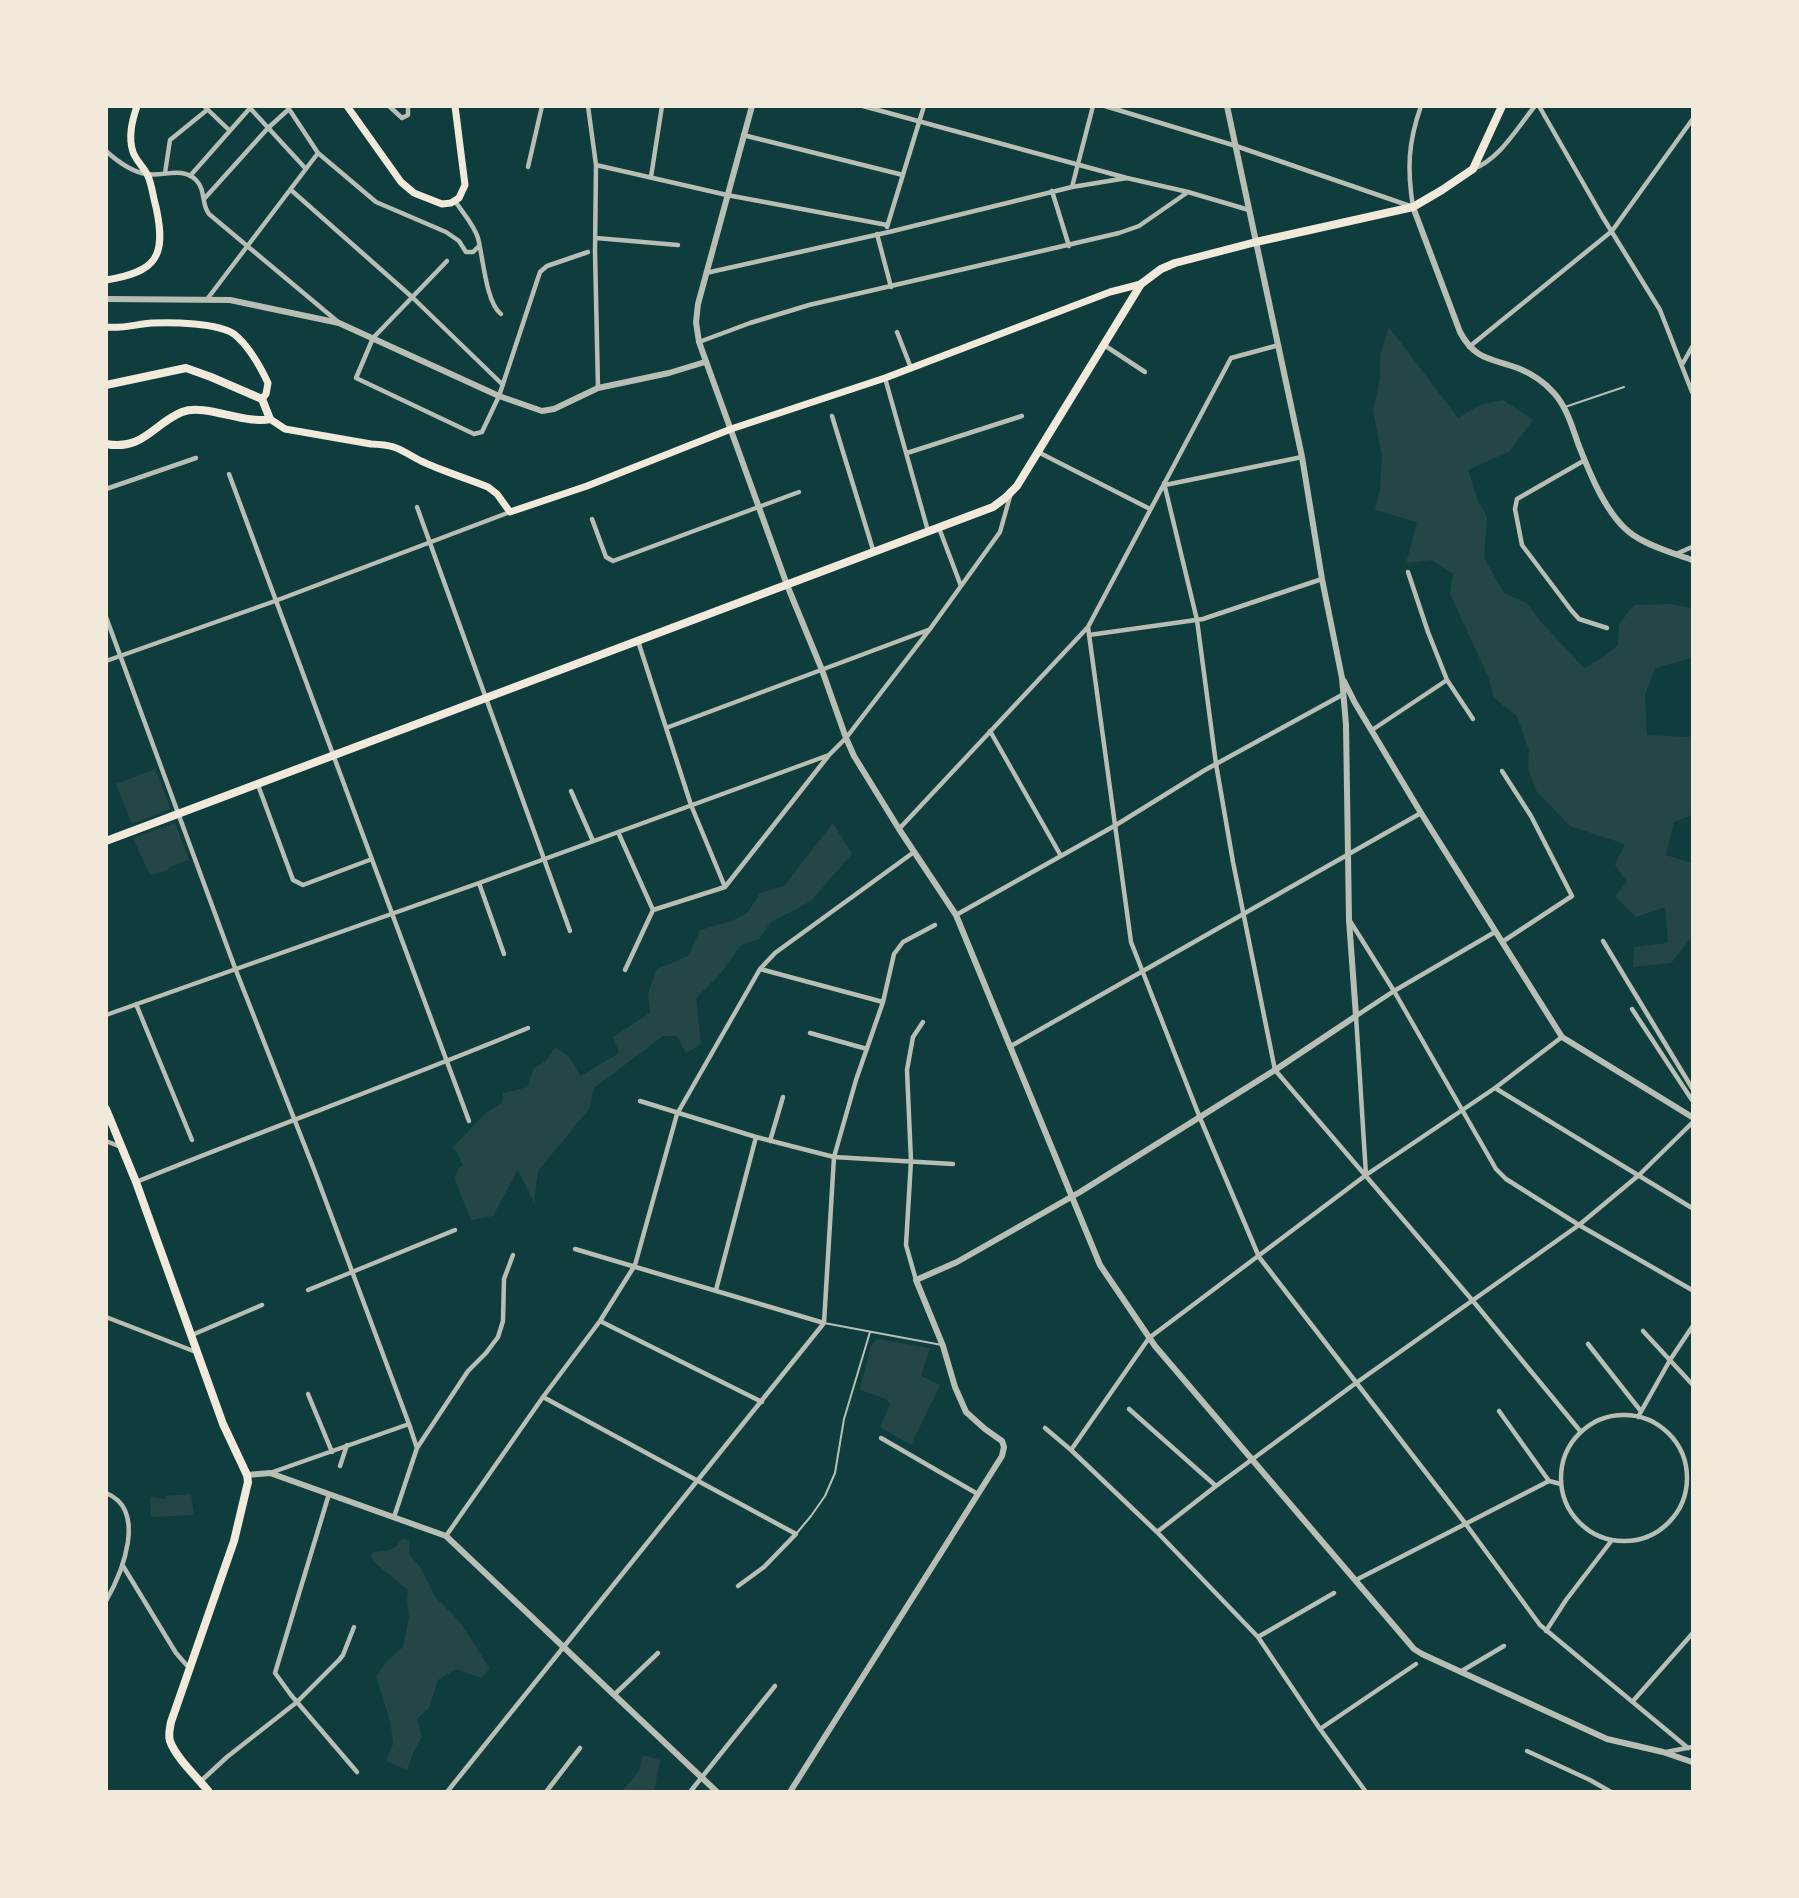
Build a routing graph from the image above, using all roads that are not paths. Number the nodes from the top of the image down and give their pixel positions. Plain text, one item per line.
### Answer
1 (137, 106) edge
2 (347, 106) edge
3 (388, 106) edge
4 (408, 106) edge
5 (455, 106) edge
6 (542, 106) edge
7 (662, 106) edge
8 (752, 106) edge
9 (863, 106) edge
10 (924, 106) edge
11 (1093, 106) edge
12 (1105, 106) edge
13 (1227, 106) edge
14 (1421, 106) edge
15 (1502, 106) edge
16 (1537, 106) edge
17 (249, 107) edge
18 (587, 107) edge
19 (206, 108) edge
20 (288, 108) edge
21 (1692, 120) edge
22 (919, 122) junction
23 (268, 128) junction
24 (229, 130) junction
25 (743, 135) junction
26 (1236, 146) junction
27 (106, 151) edge
28 (318, 153) junction
29 (1078, 164) junction
30 (596, 165) junction
31 (528, 167) dead end
32 (306, 169) junction
33 (1473, 169) junction
34 (165, 174) junction
35 (148, 175) junction
36 (903, 175) junction
37 (190, 176) junction
38 (651, 177) junction
39 (1127, 178) junction
40 (1071, 187) junction
41 (291, 190) junction
42 (1052, 191) junction
43 (1188, 192) junction
44 (727, 195) junction
45 (204, 199) junction
46 (455, 201) junction
47 (1413, 207) junction
48 (1249, 210) junction
49 (887, 225) junction
50 (1612, 231) junction
51 (889, 232) junction
52 (877, 234) junction
53 (596, 238) junction
54 (1256, 242) junction
55 (678, 244) dead end
56 (1070, 246) junction
57 (247, 247) junction
58 (478, 248) junction
59 (588, 252) dead end
60 (447, 261) dead end
61 (706, 273) junction
62 (106, 280) edge
63 (1141, 284) junction
64 (891, 287) junction
65 (412, 297) junction
66 (208, 298) junction
67 (106, 299) edge
68 (501, 314) dead end
69 (339, 323) junction
70 (106, 327) edge
71 (897, 332) dead end
72 (373, 338) junction
73 (699, 342) junction
74 (1104, 345) junction
75 (1279, 345) junction
76 (1469, 347) junction
77 (1692, 348) edge
78 (705, 362) junction
79 (1682, 363) junction
80 (911, 368) junction
81 (1145, 372) dead end
82 (885, 378) junction
83 (106, 385) edge
84 (503, 385) junction
85 (1624, 387) dead end
86 (598, 388) junction
87 (1692, 393) edge
88 (500, 396) junction
89 (262, 399) junction
90 (1565, 407) junction
91 (832, 416) dead end
92 (1023, 416) dead end
93 (270, 419) junction
94 (731, 429) junction
95 (106, 444) edge
96 (1038, 452) junction
97 (907, 453) junction
98 (1302, 457) junction
99 (196, 458) dead end
100 (1585, 460) junction
101 (229, 474) dead end
102 (1164, 484) junction
103 (106, 489) edge
104 (799, 492) dead end
105 (1011, 493) junction
106 (417, 507) dead end
107 (760, 507) junction
108 (1150, 509) junction
109 (510, 512) junction
110 (592, 519) dead end
111 (939, 528) junction
112 (928, 532) junction
113 (431, 543) junction
114 (1692, 547) edge
115 (874, 553) junction
116 (1676, 554) junction
117 (1692, 560) edge
118 (1408, 572) dead end
119 (1322, 579) junction
120 (787, 585) junction
121 (961, 586) junction
122 (275, 601) junction
123 (106, 617) edge
124 (1197, 620) junction
125 (1088, 627) junction
126 (1607, 628) dead end
127 (930, 629) junction
128 (1089, 635) junction
129 (638, 641) junction
130 (122, 656) junction
131 (106, 661) edge
132 (822, 669) junction
133 (1342, 678) junction
134 (1447, 680) junction
135 (1342, 695) junction
136 (484, 698) junction
137 (1473, 720) dead end
138 (666, 728) junction
139 (1372, 730) junction
140 (990, 731) junction
141 (846, 738) junction
142 (829, 754) junction
143 (334, 756) junction
144 (1216, 764) junction
145 (1502, 771) dead end
146 (258, 785) junction
147 (571, 791) dead end
148 (691, 805) junction
149 (1421, 813) junction
150 (178, 814) junction
151 (1116, 825) junction
152 (899, 829) junction
153 (618, 832) junction
154 (106, 841) edge
155 (592, 841) junction
156 (914, 852) junction
157 (1348, 855) junction
158 (1061, 856) junction
159 (543, 858) junction
160 (372, 859) junction
161 (479, 883) junction
162 (725, 887) junction
163 (653, 910) junction
164 (393, 912) junction
165 (956, 915) junction
166 (1242, 916) junction
167 (1349, 920) junction
168 (935, 925) dead end
169 (570, 931) dead end
170 (1495, 932) junction
171 (1603, 940) dead end
172 (1502, 942) junction
173 (504, 954) dead end
174 (235, 968) junction
175 (760, 969) junction
176 (625, 970) dead end
177 (1142, 972) junction
178 (1394, 991) junction
179 (883, 1002) junction
180 (136, 1004) junction
181 (1632, 1010) dead end
182 (106, 1015) edge
183 (1356, 1016) junction
184 (923, 1022) dead end
185 (528, 1028) dead end
186 (810, 1033) dead end
187 (1562, 1036) junction
188 (1011, 1046) junction
189 (867, 1049) junction
190 (447, 1062) junction
191 (1275, 1070) junction
192 (1495, 1088) junction
193 (1692, 1088) edge
194 (783, 1097) dead end
195 (1692, 1100) edge
196 (640, 1101) dead end
197 (106, 1109) edge
198 (1462, 1110) junction
199 (677, 1114) junction
200 (1692, 1117) edge
201 (1200, 1118) junction
202 (294, 1119) junction
203 (469, 1121) dead end
204 (1692, 1124) edge
205 (756, 1137) junction
206 (192, 1140) dead end
207 (106, 1141) edge
208 (770, 1141) junction
209 (122, 1148) junction
210 (834, 1158) junction
211 (910, 1161) junction
212 (953, 1164) dead end
213 (1366, 1175) junction
214 (1638, 1175) junction
215 (136, 1182) junction
216 (1071, 1195) junction
217 (1692, 1208) edge
218 (1579, 1225) junction
219 (455, 1230) dead end
220 (575, 1249) dead end
221 (513, 1255) dead end
222 (1259, 1257) junction
223 (635, 1265) junction
224 (353, 1273) junction
225 (916, 1280) junction
226 (308, 1290) dead end
227 (716, 1290) junction
228 (1692, 1290) edge
229 (1473, 1301) junction
230 (262, 1305) dead end
231 (106, 1317) edge
232 (600, 1321) junction
233 (824, 1323) junction
234 (1692, 1327) edge
235 (1643, 1331) dead end
236 (870, 1332) junction
237 (192, 1335) junction
238 (1149, 1338) junction
239 (1588, 1344) dead end
240 (943, 1346) junction
241 (197, 1352) junction
242 (1670, 1360) junction
243 (1356, 1383) junction
244 (1692, 1384) edge
245 (308, 1394) dead end
246 (543, 1397) junction
247 (762, 1402) junction
248 (1129, 1409) dead end
249 (1640, 1410) junction
250 (1498, 1411) dead end
251 (1638, 1417) junction
252 (409, 1424) junction
253 (1045, 1428) dead end
254 (1581, 1432) junction
255 (881, 1438) dead end
256 (347, 1444) junction
257 (417, 1448) junction
258 (1071, 1450) junction
259 (332, 1452) junction
260 (1253, 1460) junction
261 (340, 1466) dead end
262 (270, 1473) junction
263 (247, 1475) junction
264 (697, 1480) junction
265 (1549, 1482) junction
266 (1561, 1484) junction
267 (1216, 1486) junction
268 (106, 1493) edge
269 (976, 1493) junction
270 (330, 1494) junction
271 (394, 1516) junction
272 (1465, 1523) junction
273 (1157, 1532) junction
274 (796, 1534) junction
275 (446, 1536) junction
276 (1612, 1540) junction
277 (123, 1566) junction
278 (1356, 1580) junction
279 (738, 1586) dead end
280 (1334, 1593) dead end
281 (106, 1601) edge
282 (354, 1627) dead end
283 (1546, 1631) junction
284 (1692, 1634) edge
285 (1258, 1636) junction
286 (1504, 1646) dead end
287 (562, 1647) junction
288 (658, 1653) dead end
289 (1416, 1664) dead end
290 (190, 1669) junction
291 (1460, 1672) junction
292 (775, 1686) dead end
293 (615, 1694) junction
294 (1633, 1701) junction
295 (297, 1702) junction
296 (1320, 1729) junction
297 (1690, 1747) edge
298 (580, 1748) dead end
299 (1527, 1751) dead end
300 (1663, 1752) junction
301 (1692, 1762) edge
302 (357, 1772) dead end
303 (702, 1778) junction
304 (201, 1781) junction
305 (209, 1791) edge
306 (447, 1791) edge
307 (546, 1791) edge
308 (690, 1791) edge
309 (717, 1791) edge
310 (790, 1791) edge
311 (1366, 1791) edge
312 (1611, 1791) edge

1 - 35 main road
2 - 46 main road
3 - 4 street
5 - 46 main road
6 - 31 street
7 - 38 street
8 - 25 street
9 - 22 street
10 - 22 street
11 - 29 street
12 - 26 street
13 - 26 street
14 - 47 street
15 - 33 main road
16 - 33 street
16 - 50 street
17 - 23 street
17 - 24 street
18 - 30 street
19 - 24 street
19 - 34 street
20 - 23 street
20 - 28 street
21 - 50 street
22 - 29 street
22 - 36 street
23 - 32 street
23 - 45 street
24 - 37 street
25 - 36 street
25 - 44 street
26 - 47 street
26 - 48 street
27 - 35 street
28 - 32 street
28 - 58 street
29 - 39 street
29 - 40 street
30 - 38 street
30 - 53 street
32 - 41 street
33 - 47 main road
34 - 35 street
34 - 37 street
35 - 62 main road
36 - 49 street
37 - 45 street
38 - 44 street
39 - 40 street
39 - 43 street
40 - 42 street
41 - 57 street
41 - 65 street
42 - 51 street
42 - 56 street
43 - 48 street
43 - 56 street
44 - 49 street
44 - 61 street
45 - 57 street
46 - 58 street
47 - 54 main road
47 - 76 street
48 - 54 street
49 - 51 street
50 - 76 street
50 - 79 street
51 - 52 street
52 - 61 street
52 - 64 street
53 - 55 street
53 - 86 street
54 - 63 main road
54 - 75 street
56 - 64 street
57 - 66 street
57 - 69 street
58 - 68 street
59 - 84 street
60 - 65 street
61 - 73 street
63 - 74 main road
63 - 80 main road
64 - 73 street
65 - 72 street
65 - 84 street
66 - 67 street
66 - 69 street
69 - 72 street
70 - 89 main road
71 - 80 street
72 - 88 street
72 - 88 street
73 - 78 street
74 - 81 street
74 - 96 main road
75 - 98 street
75 - 102 street
76 - 90 street
77 - 79 street
78 - 86 street
78 - 94 street
79 - 87 street
80 - 82 main road
82 - 94 main road
82 - 97 street
83 - 89 main road
84 - 88 street
85 - 90 lane
86 - 88 street
89 - 93 main road
90 - 100 street
91 - 115 street
92 - 97 street
93 - 95 main road
93 - 109 main road
94 - 107 street
94 - 109 main road
96 - 105 main road
96 - 108 street
97 - 112 street
98 - 102 street
98 - 119 street
99 - 103 street
100 - 116 street
100 - 126 street
101 - 122 street
102 - 108 street
102 - 124 street
104 - 107 street
105 - 111 main road
105 - 121 street
106 - 113 street
107 - 110 street
107 - 120 street
108 - 125 street
109 - 113 street
111 - 112 main road
111 - 121 street
112 - 115 main road
113 - 122 street
113 - 136 street
114 - 116 street
115 - 120 main road
116 - 117 street
118 - 134 street
119 - 124 street
119 - 133 street
120 - 129 main road
120 - 132 street
121 - 127 street
122 - 130 street
122 - 143 street
123 - 130 street
124 - 128 street
124 - 144 street
125 - 128 street
125 - 140 street
127 - 132 street
127 - 141 street
128 - 151 street
129 - 136 main road
129 - 138 street
130 - 131 street
130 - 150 street
132 - 138 street
132 - 141 street
133 - 135 street
133 - 139 street
134 - 137 street
134 - 139 street
135 - 144 street
135 - 157 street
136 - 143 main road
136 - 159 street
138 - 148 street
139 - 149 street
140 - 152 street
140 - 158 street
141 - 142 street
141 - 152 street
142 - 148 street
142 - 162 street
143 - 146 main road
143 - 160 street
144 - 151 street
144 - 166 street
145 - 172 street
146 - 150 main road
146 - 160 street
147 - 155 street
148 - 153 street
148 - 162 street
149 - 157 street
149 - 170 street
150 - 154 main road
150 - 174 street
151 - 158 street
151 - 177 street
152 - 156 street
153 - 155 street
153 - 163 street
155 - 159 street
156 - 165 street
156 - 175 street
157 - 166 street
157 - 167 street
158 - 165 street
159 - 161 street
159 - 169 street
160 - 164 street
161 - 164 street
161 - 173 street
162 - 163 street
163 - 176 street
164 - 174 street
164 - 190 street
165 - 188 street
166 - 177 street
166 - 191 street
167 - 178 street
167 - 183 street
168 - 179 street
170 - 172 street
170 - 178 street
171 - 193 street
172 - 187 street
174 - 180 street
174 - 202 street
175 - 179 street
175 - 199 street
177 - 188 street
177 - 201 street
178 - 183 street
178 - 198 street
179 - 189 street
180 - 182 street
180 - 206 street
181 - 195 street
183 - 191 street
183 - 213 street
184 - 211 street
185 - 190 street
186 - 189 street
187 - 192 street
187 - 200 street
188 - 216 street
189 - 210 street
190 - 202 street
190 - 203 street
191 - 201 street
191 - 213 street
192 - 198 street
192 - 214 street
194 - 208 street
196 - 199 street
197 - 209 main road
198 - 213 street
198 - 218 street
199 - 205 street
199 - 223 street
201 - 216 street
201 - 222 street
202 - 215 street
202 - 224 street
204 - 214 street
205 - 208 street
205 - 227 street
207 - 209 street
208 - 210 street
209 - 215 main road
210 - 211 street
210 - 233 street
211 - 212 street
211 - 225 street
213 - 222 street
213 - 229 street
214 - 217 street
214 - 218 street
215 - 237 main road
216 - 225 street
216 - 238 street
218 - 228 street
218 - 229 street
219 - 224 street
220 - 223 street
221 - 257 street
222 - 238 street
222 - 243 street
223 - 227 street
223 - 232 street
224 - 226 street
224 - 252 street
225 - 240 street
227 - 233 street
229 - 243 street
229 - 254 street
230 - 237 street
231 - 241 street
232 - 246 street
232 - 247 street
233 - 236 lane
233 - 247 street
234 - 242 street
235 - 242 street
236 - 240 lane
236 - 274 lane
237 - 241 main road
238 - 258 street
238 - 260 street
239 - 249 street
240 - 269 street
241 - 263 main road
242 - 244 street
242 - 249 street
243 - 260 street
243 - 272 street
245 - 259 street
246 - 264 street
246 - 275 street
247 - 264 street
248 - 267 street
249 - 251 street
250 - 265 street
251 - 254 street
251 - 276 street
252 - 256 street
252 - 257 street
253 - 258 street
254 - 266 street
255 - 269 street
256 - 259 street
256 - 261 street
257 - 271 street
258 - 273 street
259 - 262 street
260 - 267 street
260 - 278 street
262 - 263 street
262 - 270 street
263 - 290 main road
264 - 274 street
264 - 287 street
265 - 266 street
265 - 272 street
266 - 276 street
267 - 273 street
268 - 277 street
269 - 310 street
270 - 271 street
270 - 295 street
271 - 275 street
272 - 278 street
272 - 283 street
273 - 285 street
274 - 279 street
275 - 287 street
276 - 283 street
277 - 281 street
277 - 290 street
278 - 291 street
280 - 285 street
282 - 295 street
283 - 294 street
284 - 294 street
285 - 296 street
286 - 291 street
287 - 293 street
287 - 306 street
288 - 293 street
289 - 296 street
290 - 304 main road
291 - 300 street
292 - 303 street
293 - 303 street
294 - 297 street
295 - 302 street
295 - 304 street
296 - 311 street
297 - 300 street
298 - 307 street
299 - 312 street
300 - 301 street
303 - 308 street
303 - 309 street
304 - 305 main road

